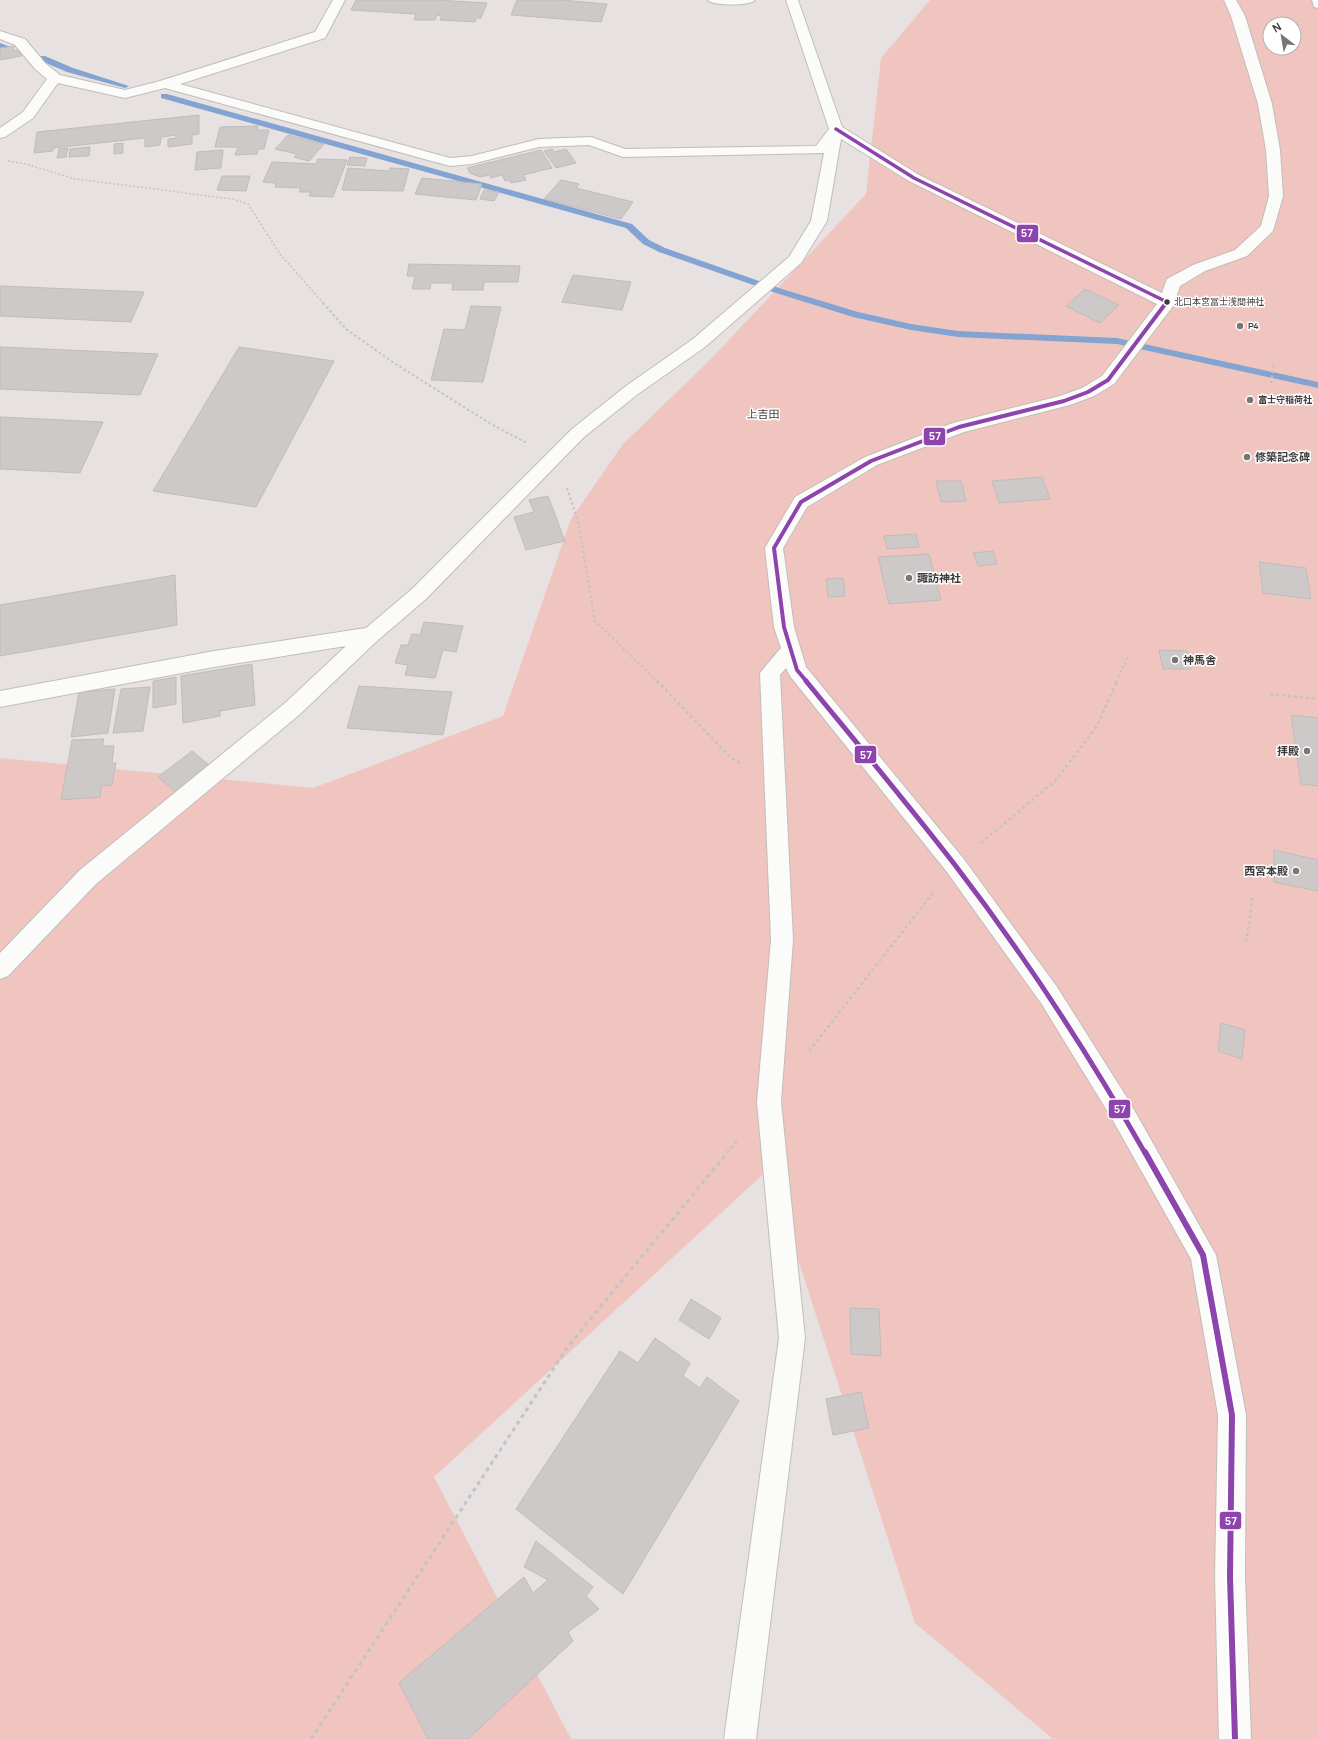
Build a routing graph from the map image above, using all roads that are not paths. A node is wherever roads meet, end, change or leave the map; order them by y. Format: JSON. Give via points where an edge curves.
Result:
{"nodes":[{"id":1,"x":339,"y":0,"type":"edge"},
{"id":2,"x":714,"y":0,"type":"edge"},
{"id":3,"x":748,"y":0,"type":"edge"},
{"id":4,"x":792,"y":0,"type":"edge"},
{"id":5,"x":1230,"y":0,"type":"edge"},
{"id":6,"x":1318,"y":0,"type":"edge"},
{"id":7,"x":1318,"y":4,"type":"edge"},
{"id":8,"x":0,"y":35,"type":"edge"},
{"id":9,"x":55,"y":78,"type":"junction"},
{"id":10,"x":165,"y":84,"type":"junction"},
{"id":11,"x":836,"y":129,"type":"junction"},
{"id":12,"x":0,"y":134,"type":"edge"},
{"id":13,"x":1166,"y":302,"type":"junction"},
{"id":14,"x":371,"y":635,"type":"junction"},
{"id":15,"x":790,"y":651,"type":"junction"},
{"id":16,"x":0,"y":698,"type":"edge"},
{"id":17,"x":0,"y":969,"type":"edge"},
{"id":18,"x":740,"y":1739,"type":"edge"},
{"id":19,"x":1235,"y":1739,"type":"edge"}],
"edges":[{"from":1,"to":10,"type":"street","via":[[320,35]]},
{"from":2,"to":3,"type":"street"},
{"from":4,"to":11,"type":"street"},
{"from":5,"to":13,"type":"street","via":[[1238,16],[1265,104],[1273,150],[1276,196],[1268,228],[1241,253],[1199,268],[1173,283]]},
{"from":6,"to":7,"type":"lane"},
{"from":8,"to":9,"type":"street","via":[[20,42],[40,66]]},
{"from":9,"to":10,"type":"street","via":[[125,94]]},
{"from":9,"to":12,"type":"street","via":[[28,115]]},
{"from":10,"to":11,"type":"street","via":[[450,162],[472,160],[539,142],[591,141],[623,153],[820,150]]},
{"from":11,"to":13,"type":"street","via":[[914,178]]},
{"from":11,"to":14,"type":"street","via":[[818,221],[795,260],[699,344],[632,390],[578,433],[419,594]]},
{"from":13,"to":15,"type":"street","via":[[1108,380],[1088,392],[1064,401],[959,427],[871,462],[801,502],[774,548],[784,627]]},
{"from":14,"to":16,"type":"street","via":[[214,659]]},
{"from":14,"to":17,"type":"street","via":[[292,709],[88,877]]},
{"from":15,"to":18,"type":"street","via":[[770,673],[782,940],[769,1102],[792,1338]]},
{"from":15,"to":19,"type":"street","via":[[797,670],[955,865],[1049,995],[1120,1109],[1203,1255],[1232,1415],[1230,1577]]}]}
